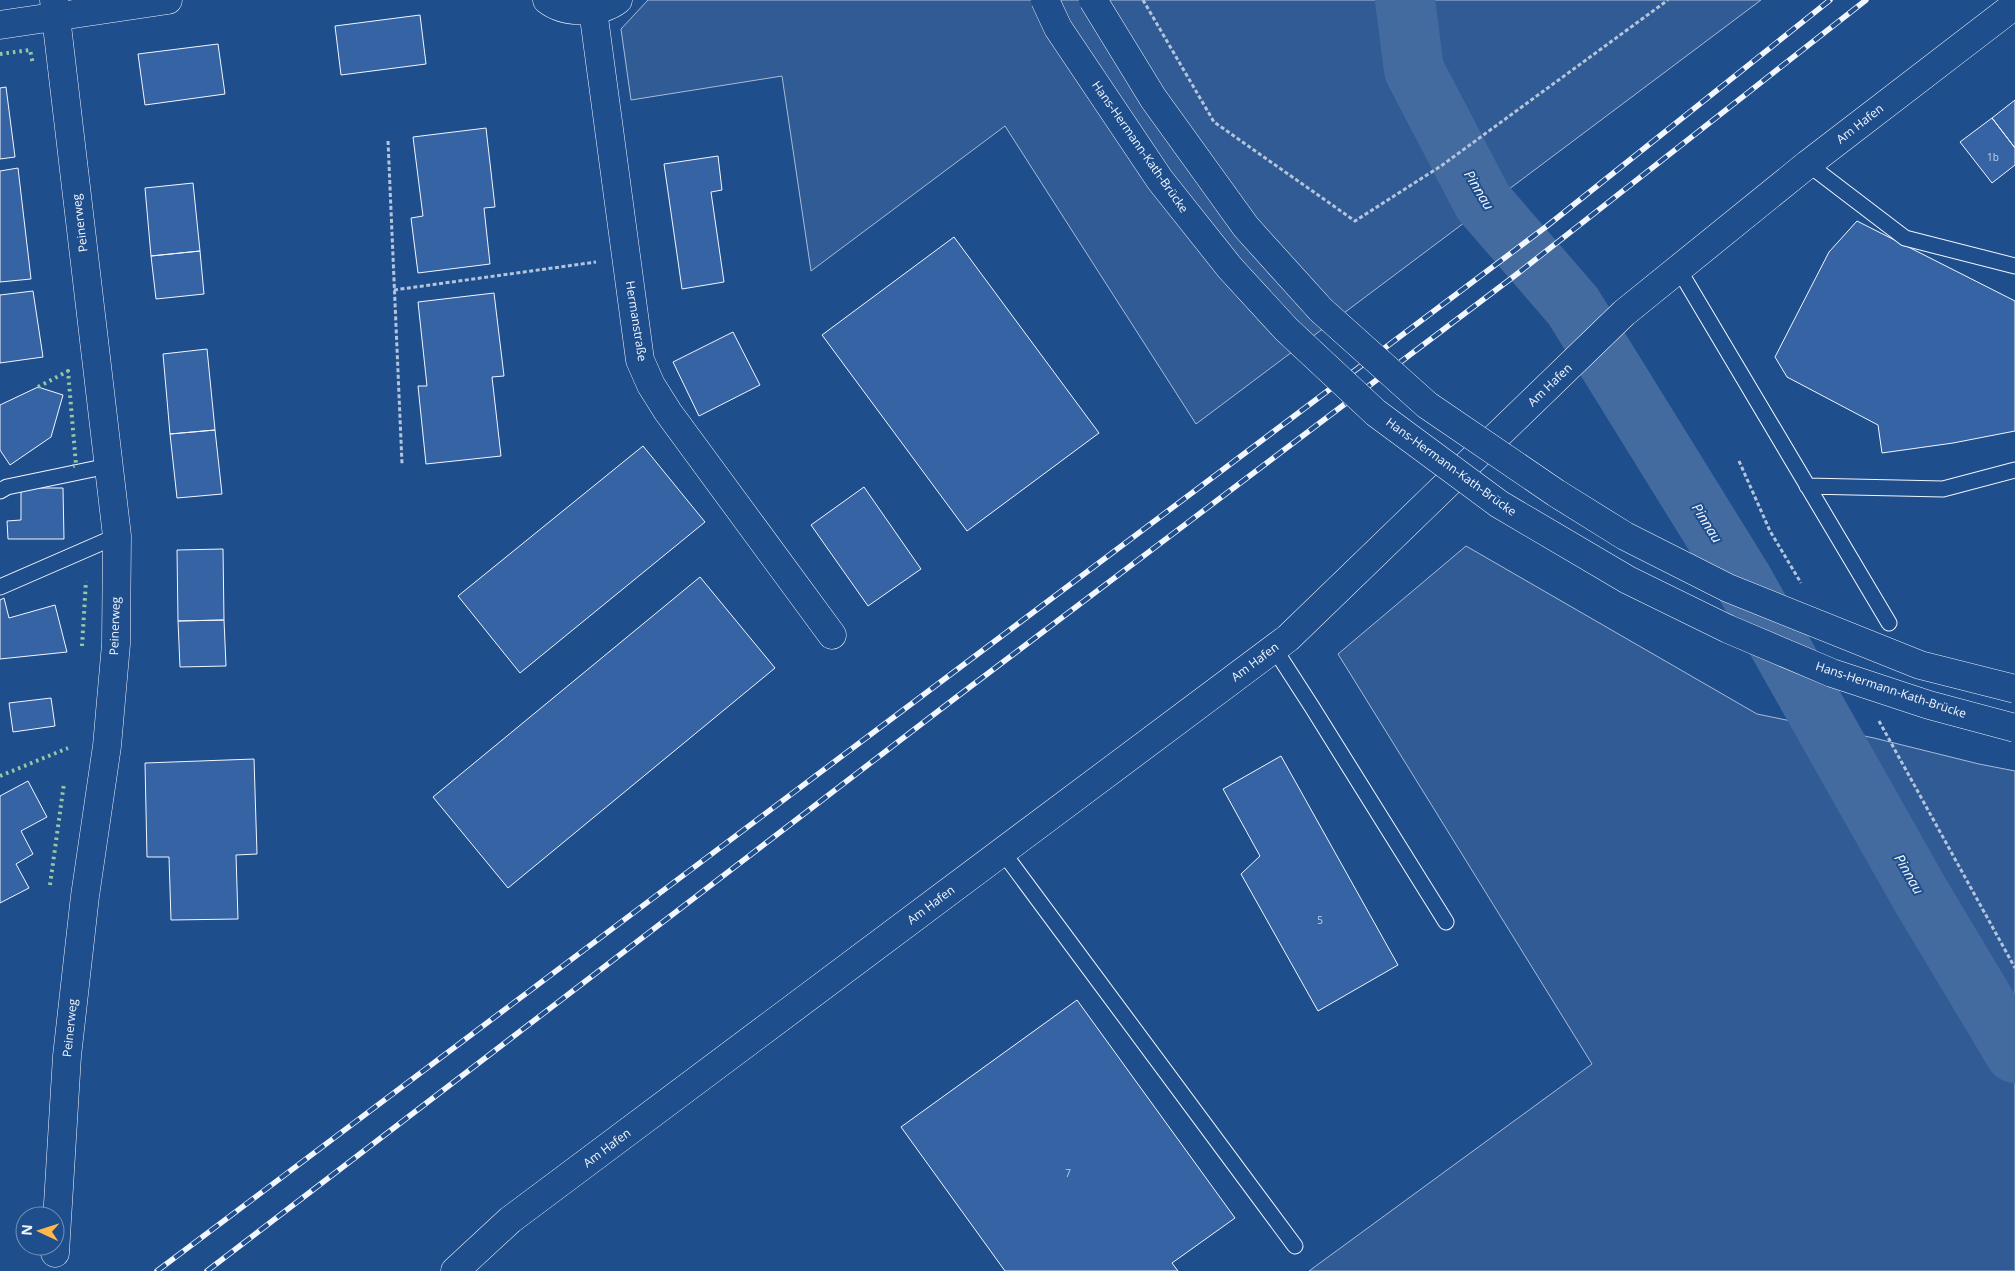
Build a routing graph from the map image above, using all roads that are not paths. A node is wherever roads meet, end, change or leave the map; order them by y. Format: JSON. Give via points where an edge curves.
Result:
{"nodes":[{"id":1,"x":168,"y":0,"type":"edge"},
{"id":2,"x":547,"y":0,"type":"edge"},
{"id":3,"x":1045,"y":0,"type":"edge"},
{"id":4,"x":1093,"y":0,"type":"edge"},
{"id":5,"x":2015,"y":4,"type":"edge"},
{"id":6,"x":606,"y":5,"type":"edge"},
{"id":7,"x":55,"y":8,"type":"edge"},
{"id":8,"x":0,"y":25,"type":"edge"},
{"id":9,"x":1808,"y":164,"type":"junction"},
{"id":10,"x":2015,"y":266,"type":"edge"},
{"id":11,"x":1678,"y":268,"type":"junction"},
{"id":12,"x":108,"y":466,"type":"junction"},
{"id":13,"x":2015,"y":470,"type":"edge"},
{"id":14,"x":1807,"y":486,"type":"junction"},
{"id":15,"x":0,"y":491,"type":"edge"},
{"id":16,"x":117,"y":536,"type":"junction"},
{"id":17,"x":0,"y":587,"type":"edge"},
{"id":18,"x":1889,"y":623,"type":"dead end"},
{"id":19,"x":832,"y":635,"type":"dead end"},
{"id":20,"x":1274,"y":648,"type":"junction"},
{"id":21,"x":2015,"y":689,"type":"edge"},
{"id":22,"x":2015,"y":728,"type":"edge"},
{"id":23,"x":1002,"y":852,"type":"junction"},
{"id":24,"x":1446,"y":922,"type":"dead end"},
{"id":25,"x":58,"y":1206,"type":"edge"},
{"id":26,"x":1295,"y":1246,"type":"dead end"},
{"id":27,"x":455,"y":1271,"type":"edge"}],
"edges":[{"from":1,"to":7,"type":"street"},
{"from":2,"to":6,"type":"street","name":"Hermanstraße","via":[[572,10]]},
{"from":3,"to":22,"type":"street","name":"Hans-Hermann-Kath-Brücke","bridge":true,"via":[[1058,28],[1160,180],[1230,268],[1286,329],[1384,419],[1498,504],[1628,580],[1832,673],[1929,705]]},
{"from":4,"to":21,"type":"street","bridge":true,"via":[[1152,98],[1246,227],[1321,310],[1427,406],[1625,536],[1728,588],[1920,665]]},
{"from":5,"to":9,"type":"street","name":"Am Hafen"},
{"from":6,"to":19,"type":"street","name":"Hermanstraße","via":[[626,258],[640,360],[668,412]]},
{"from":7,"to":8,"type":"street"},
{"from":7,"to":12,"type":"street","name":"Peinerweg"},
{"from":9,"to":10,"type":"lane","via":[[1905,238]]},
{"from":9,"to":11,"type":"street","name":"Am Hafen"},
{"from":11,"to":14,"type":"lane"},
{"from":11,"to":20,"type":"street","name":"Am Hafen","via":[[1624,313]]},
{"from":12,"to":15,"type":"lane","via":[[7,486]]},
{"from":12,"to":16,"type":"street","name":"Peinerweg"},
{"from":13,"to":14,"type":"lane","via":[[1943,488]]},
{"from":14,"to":18,"type":"lane"},
{"from":16,"to":17,"type":"lane"},
{"from":16,"to":25,"type":"street","name":"Peinerweg","via":[[116,644],[108,737],[84,896],[67,1056]]},
{"from":20,"to":23,"type":"street","name":"Am Hafen"},
{"from":20,"to":24,"type":"lane"},
{"from":23,"to":26,"type":"lane"},
{"from":23,"to":27,"type":"street","name":"Am Hafen","via":[[510,1220]]}]}
